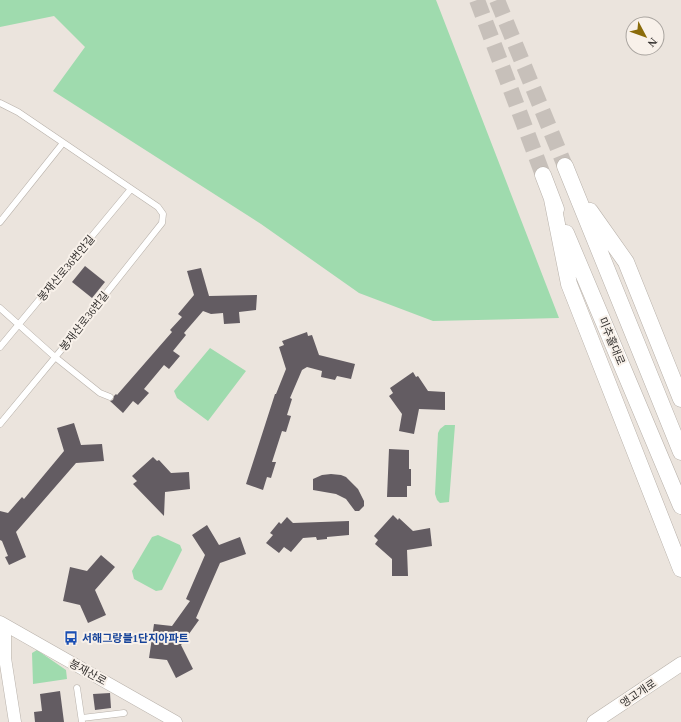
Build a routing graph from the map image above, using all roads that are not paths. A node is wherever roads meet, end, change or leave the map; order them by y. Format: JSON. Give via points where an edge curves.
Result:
{"nodes":[{"id":1,"x":0,"y":103,"type":"edge"},
{"id":2,"x":63,"y":142,"type":"junction"},
{"id":3,"x":565,"y":166,"type":"tunnel mouth"},
{"id":4,"x":543,"y":175,"type":"tunnel mouth"},
{"id":5,"x":131,"y":188,"type":"junction"},
{"id":6,"x":574,"y":188,"type":"junction"},
{"id":7,"x":552,"y":200,"type":"junction"},
{"id":8,"x":0,"y":222,"type":"edge"},
{"id":9,"x":0,"y":308,"type":"edge"},
{"id":10,"x":18,"y":325,"type":"junction"},
{"id":11,"x":0,"y":347,"type":"edge"},
{"id":12,"x":55,"y":357,"type":"junction"},
{"id":13,"x":110,"y":397,"type":"dead end"},
{"id":14,"x":681,"y":399,"type":"edge"},
{"id":15,"x":0,"y":424,"type":"edge"},
{"id":16,"x":681,"y":452,"type":"edge"},
{"id":17,"x":681,"y":506,"type":"edge"},
{"id":18,"x":681,"y":569,"type":"edge"},
{"id":19,"x":2,"y":624,"type":"edge"},
{"id":20,"x":681,"y":664,"type":"edge"},
{"id":21,"x":77,"y":688,"type":"dead end"},
{"id":22,"x":124,"y":713,"type":"dead end"},
{"id":23,"x":82,"y":720,"type":"edge"},
{"id":24,"x":15,"y":722,"type":"edge"},
{"id":25,"x":176,"y":722,"type":"edge"},
{"id":26,"x":594,"y":722,"type":"edge"}],
"edges":[{"from":1,"to":2,"type":"lane"},
{"from":2,"to":5,"type":"lane"},
{"from":2,"to":8,"type":"lane"},
{"from":3,"to":6,"type":"main road","name":"미추홀대로"},
{"from":4,"to":7,"type":"main road","name":"미추홀대로"},
{"from":5,"to":10,"type":"lane","name":"봉재산로36번안길"},
{"from":5,"to":12,"type":"lane","name":"봉재산로36번길","via":[[158,207],[163,214],[162,223]]},
{"from":6,"to":14,"type":"main road","via":[[626,262]]},
{"from":6,"to":16,"type":"main road","name":"미추홀대로"},
{"from":7,"to":17,"type":"main road","name":"미추홀대로"},
{"from":7,"to":18,"type":"main road","via":[[569,284]]},
{"from":9,"to":10,"type":"lane"},
{"from":10,"to":11,"type":"lane","name":"봉재산로36번안길"},
{"from":10,"to":12,"type":"lane"},
{"from":12,"to":13,"type":"lane","via":[[100,393]]},
{"from":12,"to":15,"type":"lane","name":"봉재산로36번길"},
{"from":19,"to":24,"type":"street"},
{"from":19,"to":25,"type":"street","name":"봉재산로"},
{"from":20,"to":26,"type":"street","name":"앵고개로"},
{"from":21,"to":23,"type":"lane"},
{"from":22,"to":23,"type":"lane"}]}
